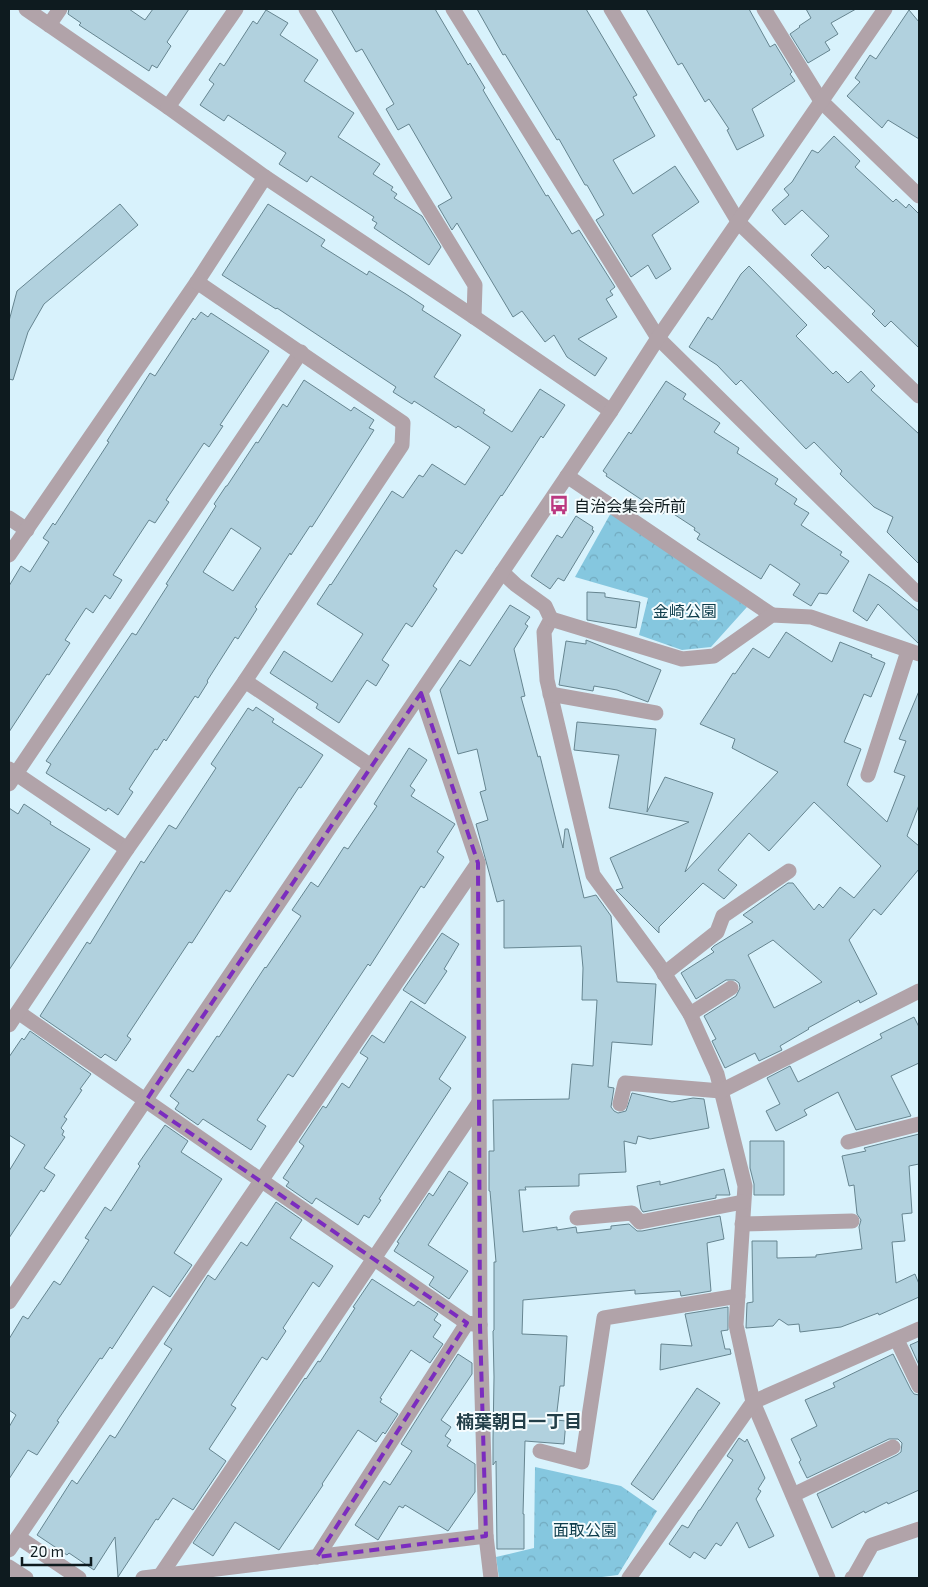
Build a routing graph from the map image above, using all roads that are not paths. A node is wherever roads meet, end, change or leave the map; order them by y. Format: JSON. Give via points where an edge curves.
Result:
{"nodes":[{"id":1,"x":26,"y":9,"type":"edge"},
{"id":2,"x":60,"y":9,"type":"edge"},
{"id":3,"x":236,"y":9,"type":"edge"},
{"id":4,"x":306,"y":9,"type":"edge"},
{"id":5,"x":453,"y":9,"type":"edge"},
{"id":6,"x":611,"y":9,"type":"edge"},
{"id":7,"x":764,"y":9,"type":"edge"},
{"id":8,"x":886,"y":9,"type":"edge"},
{"id":9,"x":49,"y":25,"type":"junction"},
{"id":10,"x":821,"y":101,"type":"junction"},
{"id":11,"x":168,"y":107,"type":"junction"},
{"id":12,"x":264,"y":177,"type":"junction"},
{"id":13,"x":919,"y":196,"type":"edge"},
{"id":14,"x":738,"y":223,"type":"junction"},
{"id":15,"x":197,"y":282,"type":"junction"},
{"id":16,"x":474,"y":317,"type":"junction"},
{"id":17,"x":658,"y":338,"type":"junction"},
{"id":18,"x":301,"y":352,"type":"junction"},
{"id":19,"x":919,"y":396,"type":"edge"},
{"id":20,"x":611,"y":412,"type":"junction"},
{"id":21,"x":567,"y":476,"type":"junction"},
{"id":22,"x":9,"y":518,"type":"edge"},
{"id":23,"x":26,"y":530,"type":"junction"},
{"id":24,"x":9,"y":555,"type":"edge"},
{"id":25,"x":502,"y":572,"type":"junction"},
{"id":26,"x":919,"y":595,"type":"edge"},
{"id":27,"x":772,"y":615,"type":"junction"},
{"id":28,"x":551,"y":619,"type":"junction"},
{"id":29,"x":914,"y":652,"type":"edge"},
{"id":30,"x":245,"y":681,"type":"junction"},
{"id":31,"x":420,"y":693,"type":"junction"},
{"id":32,"x":550,"y":694,"type":"junction"},
{"id":33,"x":656,"y":713,"type":"dead end"},
{"id":34,"x":371,"y":766,"type":"junction"},
{"id":35,"x":868,"y":775,"type":"dead end"},
{"id":36,"x":11,"y":776,"type":"edge"},
{"id":37,"x":127,"y":848,"type":"junction"},
{"id":38,"x":478,"y":863,"type":"junction"},
{"id":39,"x":789,"y":871,"type":"dead end"},
{"id":40,"x":664,"y":974,"type":"junction"},
{"id":41,"x":731,"y":988,"type":"dead end"},
{"id":42,"x":919,"y":991,"type":"edge"},
{"id":43,"x":18,"y":1012,"type":"junction"},
{"id":44,"x":690,"y":1014,"type":"junction"},
{"id":45,"x":9,"y":1026,"type":"edge"},
{"id":46,"x":722,"y":1091,"type":"junction"},
{"id":47,"x":145,"y":1102,"type":"junction"},
{"id":48,"x":478,"y":1104,"type":"junction"},
{"id":49,"x":620,"y":1104,"type":"dead end"},
{"id":50,"x":919,"y":1124,"type":"edge"},
{"id":51,"x":848,"y":1142,"type":"dead end"},
{"id":52,"x":261,"y":1182,"type":"junction"},
{"id":53,"x":743,"y":1202,"type":"junction"},
{"id":54,"x":577,"y":1218,"type":"dead end"},
{"id":55,"x":852,"y":1221,"type":"dead end"},
{"id":56,"x":742,"y":1224,"type":"junction"},
{"id":57,"x":373,"y":1259,"type":"junction"},
{"id":58,"x":738,"y":1296,"type":"junction"},
{"id":59,"x":9,"y":1302,"type":"edge"},
{"id":60,"x":474,"y":1324,"type":"junction"},
{"id":61,"x":919,"y":1329,"type":"edge"},
{"id":62,"x":897,"y":1340,"type":"junction"},
{"id":63,"x":919,"y":1386,"type":"edge"},
{"id":64,"x":753,"y":1402,"type":"junction"},
{"id":65,"x":893,"y":1447,"type":"dead end"},
{"id":66,"x":540,"y":1451,"type":"dead end"},
{"id":67,"x":792,"y":1495,"type":"junction"},
{"id":68,"x":919,"y":1529,"type":"edge"},
{"id":69,"x":486,"y":1536,"type":"junction"},
{"id":70,"x":18,"y":1537,"type":"junction"},
{"id":71,"x":9,"y":1550,"type":"edge"},
{"id":72,"x":317,"y":1557,"type":"junction"},
{"id":73,"x":9,"y":1567,"type":"edge"},
{"id":74,"x":160,"y":1576,"type":"junction"},
{"id":75,"x":26,"y":1578,"type":"edge"},
{"id":76,"x":79,"y":1578,"type":"edge"},
{"id":77,"x":143,"y":1578,"type":"edge"},
{"id":78,"x":491,"y":1578,"type":"edge"},
{"id":79,"x":629,"y":1578,"type":"edge"},
{"id":80,"x":828,"y":1578,"type":"edge"},
{"id":81,"x":852,"y":1578,"type":"edge"}],
"edges":[{"from":1,"to":9,"type":"street"},
{"from":2,"to":9,"type":"street"},
{"from":3,"to":11,"type":"street"},
{"from":4,"to":16,"type":"street","via":[[475,285]]},
{"from":5,"to":17,"type":"street"},
{"from":6,"to":14,"type":"street"},
{"from":7,"to":10,"type":"street"},
{"from":8,"to":10,"type":"street"},
{"from":9,"to":11,"type":"street"},
{"from":10,"to":13,"type":"street"},
{"from":10,"to":14,"type":"street"},
{"from":11,"to":12,"type":"street"},
{"from":12,"to":15,"type":"street"},
{"from":12,"to":16,"type":"street"},
{"from":14,"to":17,"type":"street"},
{"from":14,"to":19,"type":"street"},
{"from":15,"to":18,"type":"street"},
{"from":15,"to":23,"type":"street"},
{"from":16,"to":20,"type":"street"},
{"from":17,"to":20,"type":"street"},
{"from":17,"to":26,"type":"street"},
{"from":18,"to":30,"type":"street","via":[[403,423],[402,445]]},
{"from":18,"to":36,"type":"street"},
{"from":20,"to":21,"type":"street"},
{"from":21,"to":25,"type":"street"},
{"from":21,"to":27,"type":"street"},
{"from":22,"to":23,"type":"street"},
{"from":23,"to":24,"type":"street"},
{"from":25,"to":28,"type":"street","via":[[545,606]]},
{"from":25,"to":31,"type":"street"},
{"from":27,"to":28,"type":"street","via":[[714,656],[682,659]]},
{"from":27,"to":29,"type":"street","via":[[811,617]]},
{"from":28,"to":32,"type":"street","via":[[544,632]]},
{"from":29,"to":35,"type":"street"},
{"from":30,"to":34,"type":"street"},
{"from":30,"to":37,"type":"street"},
{"from":31,"to":34,"type":"street"},
{"from":31,"to":38,"type":"street"},
{"from":32,"to":33,"type":"street"},
{"from":32,"to":40,"type":"street","via":[[593,875]]},
{"from":34,"to":47,"type":"street"},
{"from":36,"to":37,"type":"street"},
{"from":37,"to":43,"type":"street"},
{"from":38,"to":48,"type":"street"},
{"from":38,"to":52,"type":"street"},
{"from":39,"to":40,"type":"street","via":[[723,916],[717,932]]},
{"from":40,"to":44,"type":"street"},
{"from":41,"to":44,"type":"street"},
{"from":42,"to":46,"type":"street"},
{"from":43,"to":45,"type":"street"},
{"from":43,"to":47,"type":"street"},
{"from":44,"to":46,"type":"street"},
{"from":46,"to":49,"type":"street","via":[[624,1084]]},
{"from":46,"to":53,"type":"street","via":[[744,1186]]},
{"from":47,"to":52,"type":"street"},
{"from":47,"to":59,"type":"street"},
{"from":48,"to":57,"type":"street"},
{"from":48,"to":60,"type":"street"},
{"from":50,"to":51,"type":"street"},
{"from":52,"to":57,"type":"street"},
{"from":52,"to":70,"type":"street"},
{"from":53,"to":54,"type":"street","via":[[640,1222],[632,1213]]},
{"from":53,"to":56,"type":"street"},
{"from":55,"to":56,"type":"street"},
{"from":56,"to":58,"type":"street"},
{"from":57,"to":60,"type":"street"},
{"from":57,"to":74,"type":"street"},
{"from":58,"to":64,"type":"street","via":[[736,1325]]},
{"from":58,"to":66,"type":"street","via":[[604,1318],[582,1462]]},
{"from":60,"to":69,"type":"street"},
{"from":60,"to":72,"type":"street"},
{"from":61,"to":62,"type":"street"},
{"from":62,"to":63,"type":"street"},
{"from":62,"to":64,"type":"street"},
{"from":64,"to":67,"type":"street"},
{"from":64,"to":79,"type":"street"},
{"from":65,"to":67,"type":"street"},
{"from":67,"to":80,"type":"street"},
{"from":68,"to":81,"type":"street","via":[[872,1545]]},
{"from":69,"to":72,"type":"street"},
{"from":69,"to":78,"type":"street"},
{"from":70,"to":71,"type":"street"},
{"from":70,"to":76,"type":"street"},
{"from":72,"to":74,"type":"street"},
{"from":73,"to":75,"type":"street"},
{"from":74,"to":77,"type":"street"}]}
